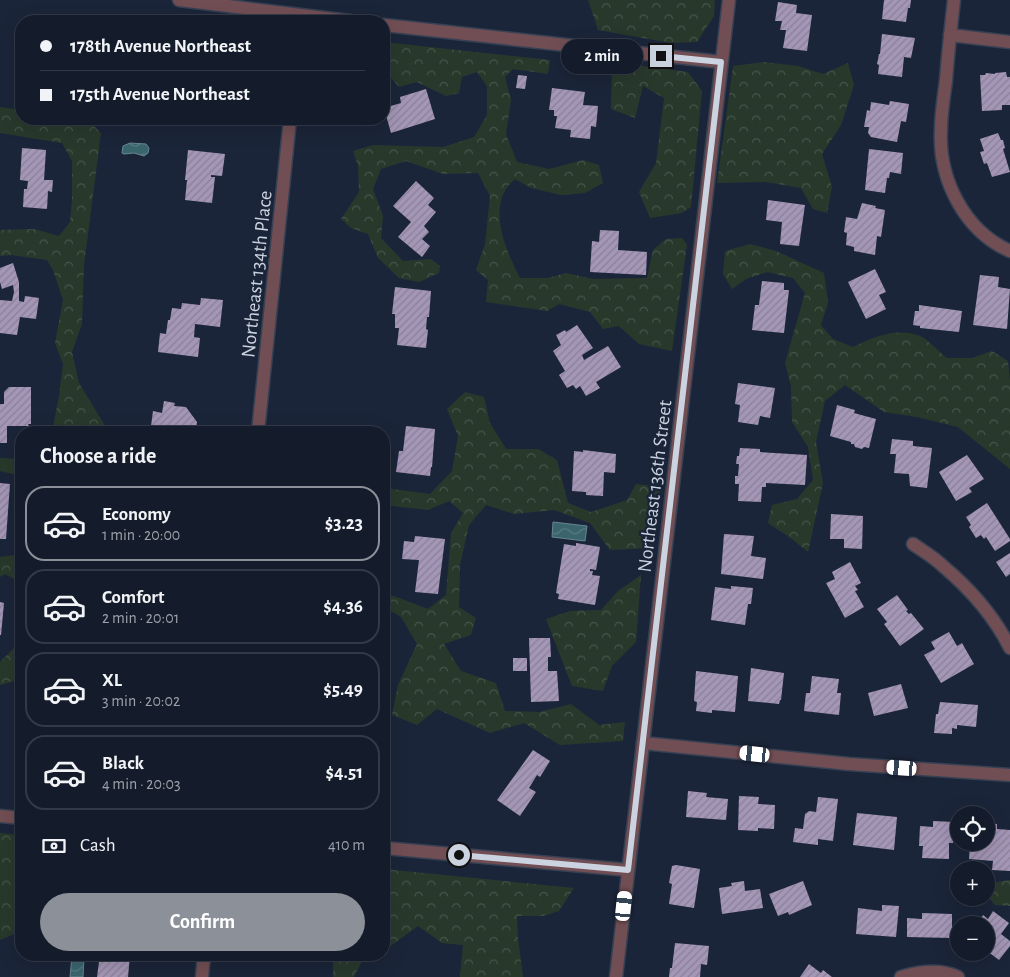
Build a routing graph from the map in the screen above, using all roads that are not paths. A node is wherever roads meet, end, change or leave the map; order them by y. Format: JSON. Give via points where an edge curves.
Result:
{"nodes":[{"id":1,"x":179,"y":0,"type":"edge"},
{"id":2,"x":729,"y":0,"type":"edge"},
{"id":3,"x":954,"y":0,"type":"edge"},
{"id":4,"x":275,"y":15,"type":"edge"},
{"id":5,"x":390,"y":26,"type":"edge"},
{"id":6,"x":950,"y":34,"type":"junction"},
{"id":7,"x":1010,"y":42,"type":"edge"},
{"id":8,"x":721,"y":62,"type":"junction"},
{"id":9,"x":289,"y":125,"type":"edge"},
{"id":10,"x":1010,"y":250,"type":"edge"},
{"id":11,"x":259,"y":426,"type":"edge"},
{"id":12,"x":912,"y":544,"type":"dead end"},
{"id":13,"x":1010,"y":648,"type":"edge"},
{"id":14,"x":643,"y":743,"type":"junction"},
{"id":15,"x":1010,"y":775,"type":"edge"},
{"id":16,"x":0,"y":816,"type":"edge"},
{"id":17,"x":15,"y":817,"type":"edge"},
{"id":18,"x":390,"y":849,"type":"edge"},
{"id":19,"x":628,"y":870,"type":"junction"},
{"id":20,"x":203,"y":961,"type":"edge"},
{"id":21,"x":202,"y":977,"type":"edge"},
{"id":22,"x":616,"y":977,"type":"edge"},
{"id":23,"x":901,"y":977,"type":"edge"},
{"id":24,"x":958,"y":977,"type":"edge"}],
"edges":[{"from":1,"to":4,"type":"street"},
{"from":2,"to":8,"type":"street","name":"Northeast 136th Street"},
{"from":3,"to":6,"type":"street"},
{"from":5,"to":8,"type":"street"},
{"from":6,"to":7,"type":"street"},
{"from":6,"to":10,"type":"street","via":[[941,130],[943,161],[950,188],[971,223],[998,245]]},
{"from":8,"to":14,"type":"street","name":"Northeast 136th Street"},
{"from":9,"to":11,"type":"street","name":"Northeast 134th Place"},
{"from":12,"to":13,"type":"street","via":[[943,566],[968,591]]},
{"from":14,"to":15,"type":"street","via":[[849,764]]},
{"from":14,"to":19,"type":"street","name":"Northeast 136th Street"},
{"from":16,"to":17,"type":"street"},
{"from":18,"to":19,"type":"street"},
{"from":19,"to":22,"type":"street","name":"Northeast 136th Street"},
{"from":20,"to":21,"type":"street"},
{"from":23,"to":24,"type":"street","via":[[925,972]]}]}
